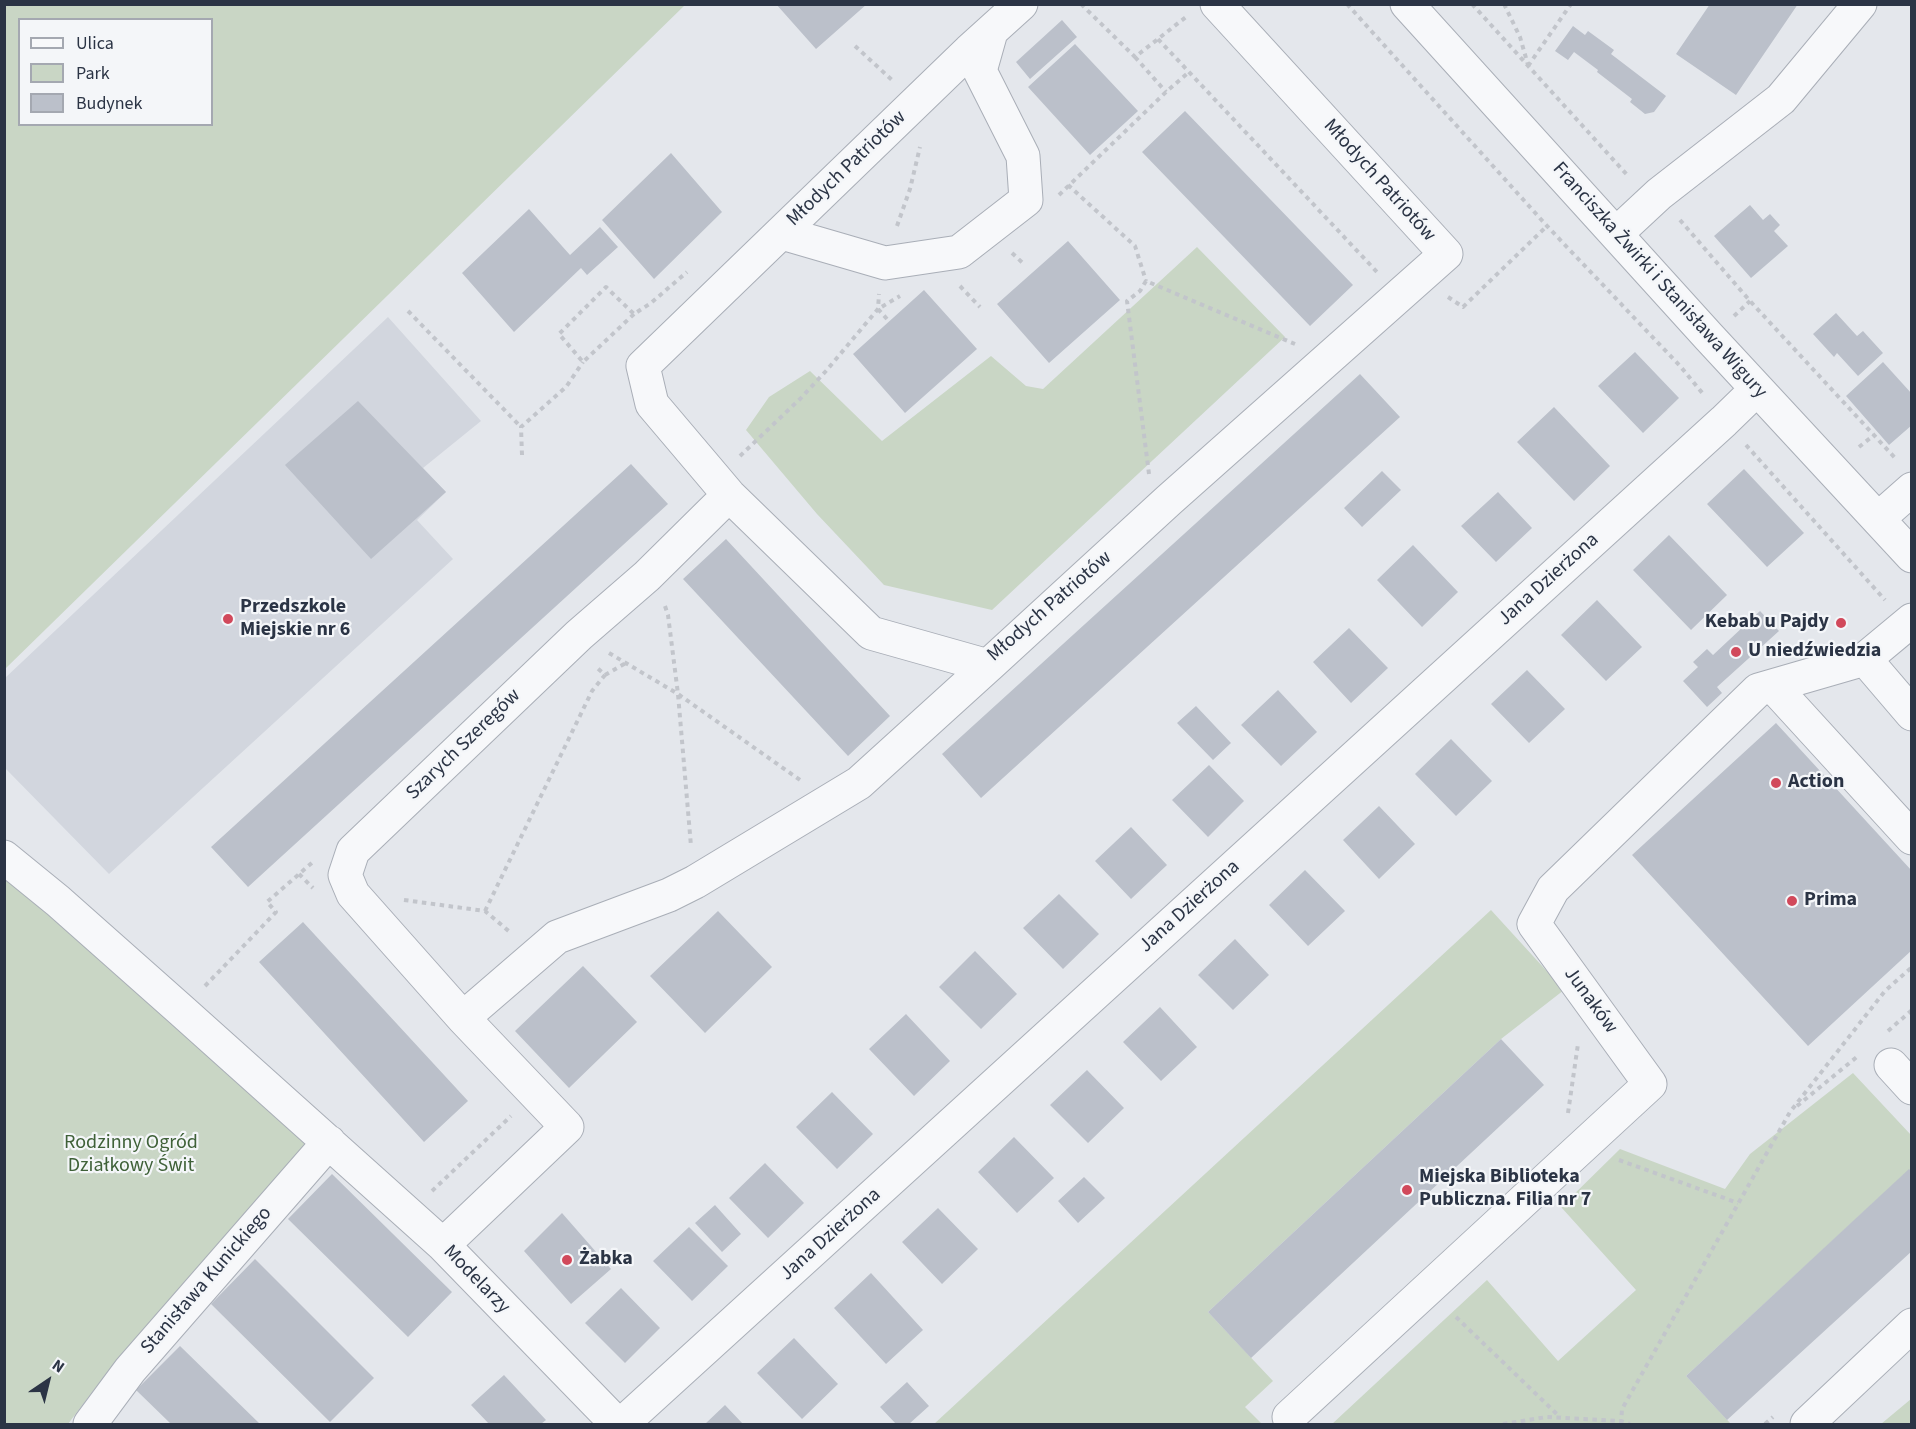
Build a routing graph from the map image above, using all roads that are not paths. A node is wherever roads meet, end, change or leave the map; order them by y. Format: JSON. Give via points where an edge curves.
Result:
{"nodes":[{"id":1,"x":1021,"y":4,"type":"edge"},
{"id":2,"x":1407,"y":4,"type":"edge"},
{"id":3,"x":1860,"y":4,"type":"edge"},
{"id":4,"x":1203,"y":9,"type":"edge"},
{"id":5,"x":980,"y":42,"type":"junction"},
{"id":6,"x":782,"y":233,"type":"junction"},
{"id":7,"x":1616,"y":234,"type":"junction"},
{"id":8,"x":1756,"y":389,"type":"junction"},
{"id":9,"x":1905,"y":476,"type":"edge"},
{"id":10,"x":729,"y":495,"type":"junction"},
{"id":11,"x":1878,"y":519,"type":"junction"},
{"id":12,"x":1911,"y":556,"type":"edge"},
{"id":13,"x":1909,"y":622,"type":"edge"},
{"id":14,"x":1864,"y":659,"type":"junction"},
{"id":15,"x":988,"y":666,"type":"junction"},
{"id":16,"x":1773,"y":686,"type":"junction"},
{"id":17,"x":1911,"y":714,"type":"edge"},
{"id":18,"x":1911,"y":838,"type":"edge"},
{"id":19,"x":4,"y":857,"type":"edge"},
{"id":20,"x":463,"y":1018,"type":"junction"},
{"id":21,"x":329,"y":1142,"type":"junction"},
{"id":22,"x":443,"y":1245,"type":"junction"},
{"id":23,"x":1911,"y":1325,"type":"edge"},
{"id":24,"x":1289,"y":1417,"type":"dead end"},
{"id":25,"x":90,"y":1425,"type":"edge"},
{"id":26,"x":617,"y":1425,"type":"edge"},
{"id":27,"x":622,"y":1425,"type":"edge"},
{"id":28,"x":1807,"y":1425,"type":"edge"}],
"edges":[{"from":1,"to":5,"type":"street","name":"Młodych Patriotów"},
{"from":2,"to":7,"type":"street","name":"Franciszka Żwirki i Stanisława Wigury"},
{"from":3,"to":7,"type":"street","via":[[1780,99],[1648,189]]},
{"from":4,"to":15,"type":"street","name":"Młodych Patriotów","via":[[1446,254],[1168,500]]},
{"from":5,"to":6,"type":"street","name":"Młodych Patriotów"},
{"from":5,"to":6,"type":"street","via":[[981,71],[1023,156],[1026,200],[959,252],[885,263]]},
{"from":6,"to":10,"type":"street","name":"Młodych Patriotów","via":[[643,366],[652,404]]},
{"from":7,"to":8,"type":"street","name":"Franciszka Żwirki i Stanisława Wigury"},
{"from":8,"to":11,"type":"street","name":"Franciszka Żwirki i Stanisława Wigury"},
{"from":8,"to":27,"type":"street","name":"Jana Dzierżona"},
{"from":9,"to":11,"type":"street"},
{"from":10,"to":15,"type":"street","name":"Młodych Patriotów","via":[[871,633]]},
{"from":10,"to":20,"type":"street","name":"Szarych Szeregów","via":[[651,572],[584,647],[353,851],[345,875],[353,894]]},
{"from":11,"to":12,"type":"street","name":"Franciszka Żwirki i Stanisława Wigury"},
{"from":13,"to":14,"type":"street","name":"Junaków"},
{"from":14,"to":16,"type":"street","name":"Junaków"},
{"from":14,"to":17,"type":"street"},
{"from":15,"to":20,"type":"street","via":[[859,783],[669,896],[556,937]]},
{"from":16,"to":18,"type":"street"},
{"from":16,"to":24,"type":"street","name":"Junaków","via":[[1758,690],[1553,889],[1534,924],[1650,1084]]},
{"from":19,"to":21,"type":"street","name":"Modelarzy"},
{"from":20,"to":22,"type":"street","name":"Szarych Szeregów","via":[[567,1127]]},
{"from":21,"to":22,"type":"street","name":"Modelarzy"},
{"from":21,"to":25,"type":"street","name":"Stanisława Kunickiego","via":[[130,1370]]},
{"from":22,"to":26,"type":"street","name":"Modelarzy"},
{"from":23,"to":28,"type":"street"}]}
